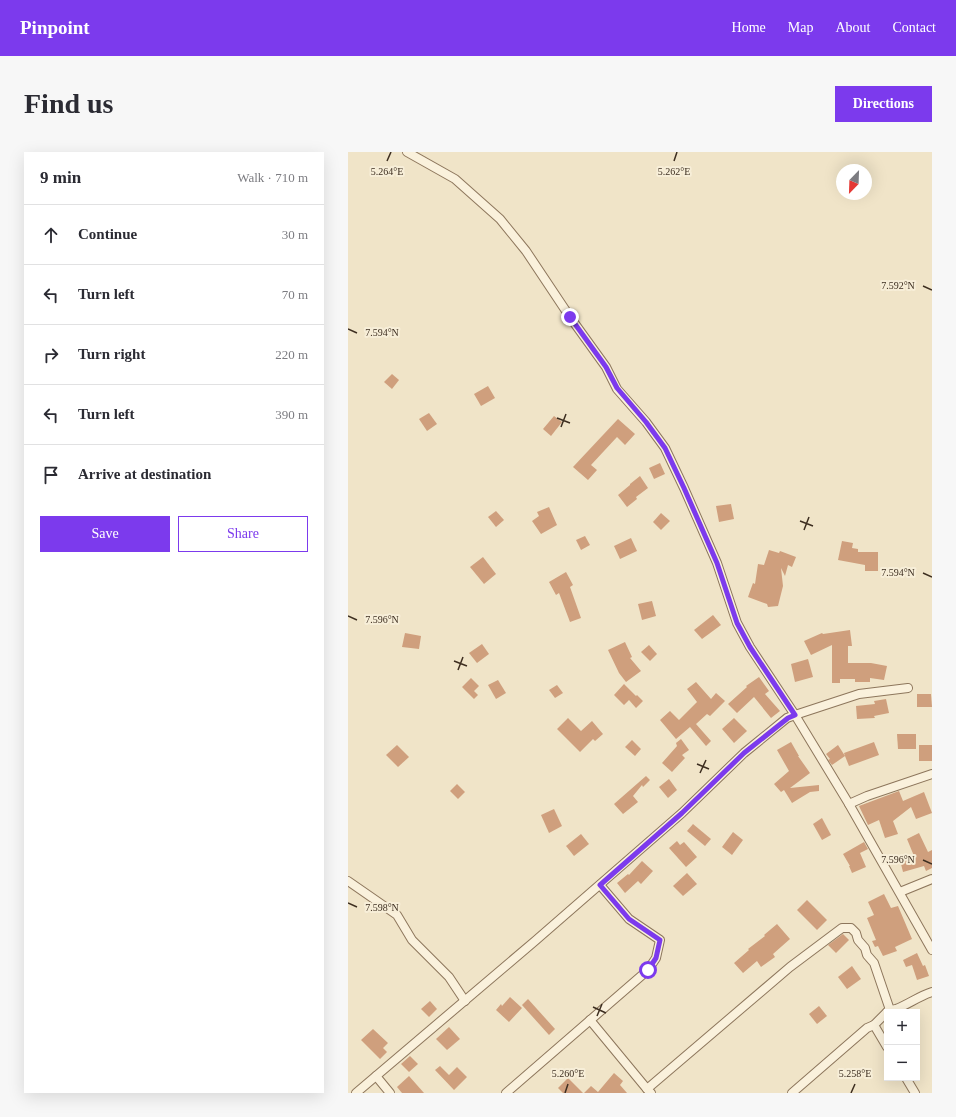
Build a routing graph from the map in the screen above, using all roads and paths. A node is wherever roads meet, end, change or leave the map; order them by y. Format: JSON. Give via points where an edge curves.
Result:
{"nodes":[{"id":1,"x":407,"y":152,"type":"edge"},
{"id":2,"x":908,"y":688,"type":"dead end"},
{"id":3,"x":795,"y":715,"type":"junction"},
{"id":4,"x":932,"y":774,"type":"edge"},
{"id":5,"x":849,"y":804,"type":"junction"},
{"id":6,"x":932,"y":879,"type":"edge"},
{"id":7,"x":348,"y":882,"type":"edge"},
{"id":8,"x":600,"y":885,"type":"junction"},
{"id":9,"x":900,"y":892,"type":"junction"},
{"id":10,"x":932,"y":950,"type":"edge"},
{"id":11,"x":932,"y":992,"type":"edge"},
{"id":12,"x":466,"y":1001,"type":"junction"},
{"id":13,"x":887,"y":1009,"type":"edge"},
{"id":14,"x":895,"y":1009,"type":"edge"},
{"id":15,"x":884,"y":1015,"type":"edge"},
{"id":16,"x":590,"y":1020,"type":"junction"},
{"id":17,"x":874,"y":1025,"type":"junction"},
{"id":18,"x":886,"y":1045,"type":"edge"},
{"id":19,"x":376,"y":1076,"type":"junction"},
{"id":20,"x":908,"y":1081,"type":"edge"},
{"id":21,"x":514,"y":1086,"type":"junction"},
{"id":22,"x":649,"y":1091,"type":"edge"},
{"id":23,"x":356,"y":1093,"type":"edge"},
{"id":24,"x":390,"y":1093,"type":"edge"},
{"id":25,"x":506,"y":1093,"type":"edge"},
{"id":26,"x":519,"y":1093,"type":"edge"},
{"id":27,"x":792,"y":1093,"type":"edge"},
{"id":28,"x":915,"y":1093,"type":"edge"}],
"edges":[{"from":1,"to":3,"type":"street","via":[[455,179],[500,219],[526,251],[606,367],[617,388],[665,448],[717,563],[737,623]]},
{"from":2,"to":3,"type":"street","via":[[859,694]]},
{"from":3,"to":5,"type":"street"},
{"from":3,"to":8,"type":"street","via":[[744,753],[682,813]]},
{"from":4,"to":5,"type":"street"},
{"from":5,"to":9,"type":"street"},
{"from":6,"to":9,"type":"street"},
{"from":7,"to":12,"type":"street","via":[[397,915],[412,940],[449,977]]},
{"from":8,"to":12,"type":"street"},
{"from":8,"to":16,"type":"street","via":[[629,919],[660,940],[656,958],[648,970]]},
{"from":9,"to":10,"type":"street"},
{"from":11,"to":14,"type":"street"},
{"from":12,"to":19,"type":"street"},
{"from":13,"to":22,"type":"street","via":[[874,963],[856,933],[850,928],[842,928],[790,967]]},
{"from":15,"to":17,"type":"street"},
{"from":16,"to":21,"type":"street"},
{"from":16,"to":22,"type":"street"},
{"from":17,"to":18,"type":"street"},
{"from":17,"to":27,"type":"street","via":[[867,1028]]},
{"from":19,"to":23,"type":"street"},
{"from":19,"to":24,"type":"street"},
{"from":20,"to":28,"type":"street"},
{"from":21,"to":25,"type":"street"},
{"from":21,"to":26,"type":"street"}]}
